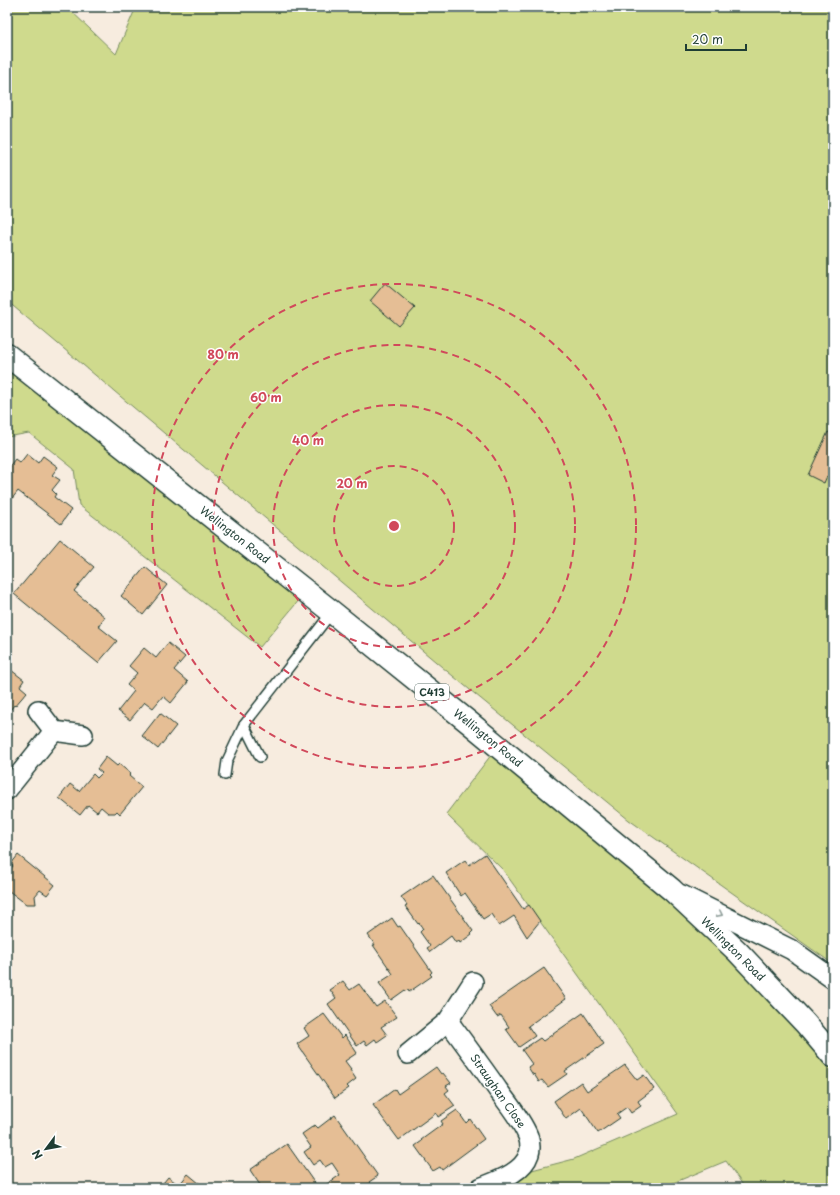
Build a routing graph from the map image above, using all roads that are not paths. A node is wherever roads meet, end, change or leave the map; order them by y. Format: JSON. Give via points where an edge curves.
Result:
{"nodes":[{"id":1,"x":7,"y":355,"type":"edge"},
{"id":2,"x":332,"y":612,"type":"junction"},
{"id":3,"x":38,"y":710,"type":"dead end"},
{"id":4,"x":244,"y":725,"type":"junction"},
{"id":5,"x":54,"y":731,"type":"junction"},
{"id":6,"x":83,"y":736,"type":"dead end"},
{"id":7,"x":260,"y":757,"type":"dead end"},
{"id":8,"x":225,"y":775,"type":"dead end"},
{"id":9,"x":7,"y":790,"type":"edge"},
{"id":10,"x":672,"y":890,"type":"junction"},
{"id":11,"x":830,"y":979,"type":"edge"},
{"id":12,"x":473,"y":982,"type":"dead end"},
{"id":13,"x":448,"y":1021,"type":"junction"},
{"id":14,"x":408,"y":1054,"type":"dead end"},
{"id":15,"x":833,"y":1056,"type":"edge"},
{"id":16,"x":480,"y":1188,"type":"edge"}],
"edges":[{"from":1,"to":2,"type":"main road","name":"Wellington Road","number":"C413"},
{"from":2,"to":4,"type":"lane"},
{"from":2,"to":10,"type":"main road","name":"Wellington Road","number":"C413"},
{"from":3,"to":5,"type":"street"},
{"from":4,"to":7,"type":"lane"},
{"from":4,"to":8,"type":"lane","via":[[227,761]]},
{"from":5,"to":6,"type":"street"},
{"from":5,"to":9,"type":"street"},
{"from":10,"to":11,"type":"street","one_way":true,"via":[[792,950]]},
{"from":10,"to":15,"type":"main road","name":"Wellington Road","number":"C413","via":[[737,951]]},
{"from":12,"to":13,"type":"street"},
{"from":13,"to":14,"type":"street"},
{"from":13,"to":16,"type":"street","name":"Straughan Close","via":[[518,1118],[530,1148],[529,1155],[519,1168]]}]}
